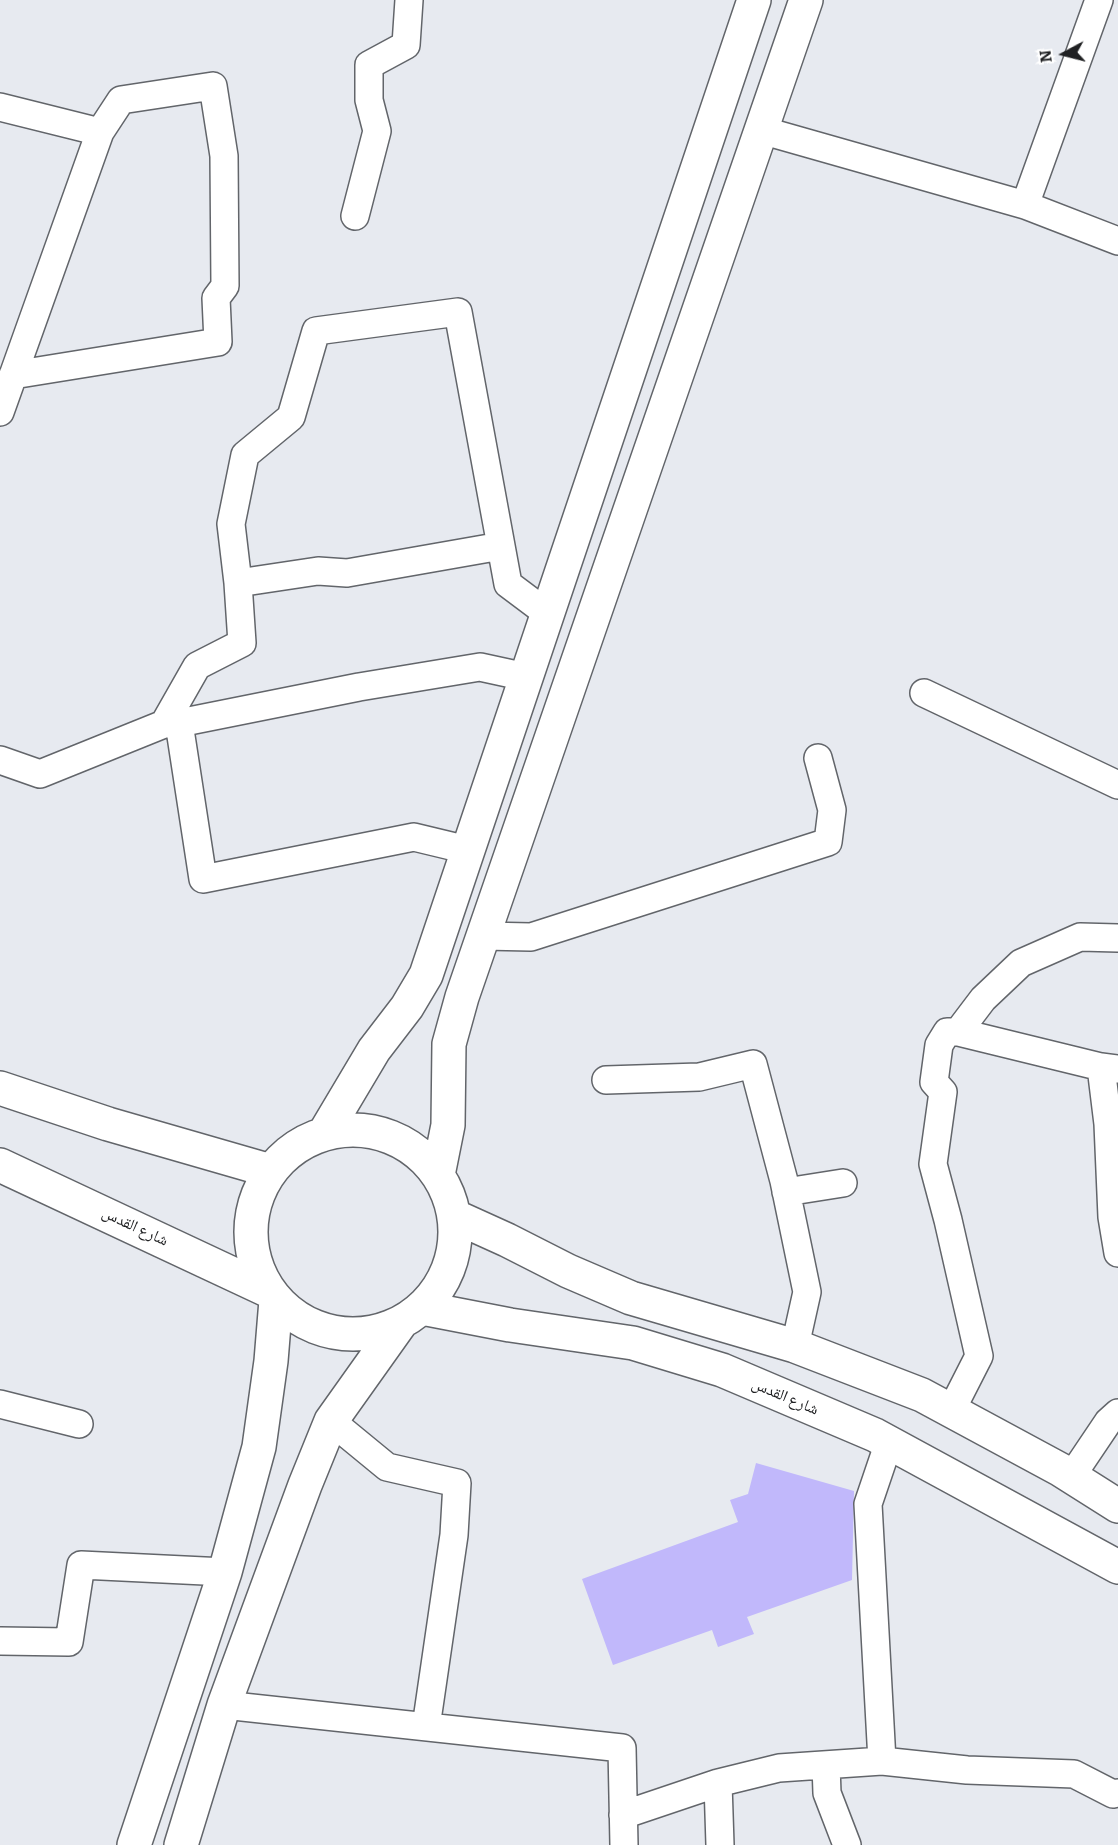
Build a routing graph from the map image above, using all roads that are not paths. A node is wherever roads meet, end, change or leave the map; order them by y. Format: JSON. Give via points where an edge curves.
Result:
{"nodes":[{"id":1,"x":409,"y":0,"type":"edge"},
{"id":2,"x":754,"y":0,"type":"edge"},
{"id":3,"x":806,"y":0,"type":"edge"},
{"id":4,"x":1100,"y":0,"type":"edge"},
{"id":5,"x":0,"y":106,"type":"edge"},
{"id":6,"x":761,"y":130,"type":"junction"},
{"id":7,"x":100,"y":132,"type":"junction"},
{"id":8,"x":1025,"y":205,"type":"junction"},
{"id":9,"x":355,"y":216,"type":"dead end"},
{"id":10,"x":1118,"y":241,"type":"edge"},
{"id":11,"x":13,"y":375,"type":"junction"},
{"id":12,"x":0,"y":412,"type":"edge"},
{"id":13,"x":501,"y":546,"type":"junction"},
{"id":14,"x":238,"y":583,"type":"junction"},
{"id":15,"x":548,"y":614,"type":"junction"},
{"id":16,"x":526,"y":676,"type":"junction"},
{"id":17,"x":924,"y":693,"type":"dead end"},
{"id":18,"x":172,"y":723,"type":"junction"},
{"id":19,"x":818,"y":758,"type":"dead end"},
{"id":20,"x":0,"y":760,"type":"edge"},
{"id":21,"x":1118,"y":784,"type":"edge"},
{"id":22,"x":468,"y":850,"type":"junction"},
{"id":23,"x":483,"y":936,"type":"junction"},
{"id":24,"x":1118,"y":938,"type":"edge"},
{"id":25,"x":958,"y":1032,"type":"junction"},
{"id":26,"x":1109,"y":1068,"type":"edge"},
{"id":27,"x":606,"y":1080,"type":"dead end"},
{"id":28,"x":0,"y":1088,"type":"edge"},
{"id":29,"x":324,"y":1134,"type":"junction"},
{"id":30,"x":0,"y":1165,"type":"edge"},
{"id":31,"x":271,"y":1171,"type":"junction"},
{"id":32,"x":438,"y":1175,"type":"junction"},
{"id":33,"x":843,"y":1183,"type":"dead end"},
{"id":34,"x":786,"y":1192,"type":"junction"},
{"id":35,"x":454,"y":1216,"type":"junction"},
{"id":36,"x":1118,"y":1253,"type":"edge"},
{"id":37,"x":272,"y":1295,"type":"junction"},
{"id":38,"x":411,"y":1316,"type":"junction"},
{"id":39,"x":795,"y":1346,"type":"junction"},
{"id":40,"x":0,"y":1404,"type":"edge"},
{"id":41,"x":951,"y":1411,"type":"junction"},
{"id":42,"x":1118,"y":1413,"type":"edge"},
{"id":43,"x":331,"y":1421,"type":"junction"},
{"id":44,"x":79,"y":1424,"type":"dead end"},
{"id":45,"x":889,"y":1442,"type":"junction"},
{"id":46,"x":1071,"y":1477,"type":"junction"},
{"id":47,"x":1118,"y":1506,"type":"edge"},
{"id":48,"x":1118,"y":1567,"type":"edge"},
{"id":49,"x":225,"y":1572,"type":"junction"},
{"id":50,"x":0,"y":1641,"type":"edge"},
{"id":51,"x":224,"y":1705,"type":"junction"},
{"id":52,"x":426,"y":1727,"type":"junction"},
{"id":53,"x":882,"y":1761,"type":"junction"},
{"id":54,"x":826,"y":1765,"type":"junction"},
{"id":55,"x":718,"y":1783,"type":"junction"},
{"id":56,"x":1118,"y":1793,"type":"edge"},
{"id":57,"x":623,"y":1815,"type":"junction"},
{"id":58,"x":134,"y":1845,"type":"edge"},
{"id":59,"x":181,"y":1845,"type":"edge"},
{"id":60,"x":624,"y":1845,"type":"edge"},
{"id":61,"x":720,"y":1845,"type":"edge"},
{"id":62,"x":847,"y":1845,"type":"edge"}],
"edges":[{"from":1,"to":9,"type":"street","via":[[406,45],[369,65],[369,100],[377,131]]},
{"from":2,"to":15,"type":"street"},
{"from":3,"to":6,"type":"street"},
{"from":4,"to":8,"type":"street"},
{"from":5,"to":7,"type":"street"},
{"from":6,"to":8,"type":"street"},
{"from":6,"to":23,"type":"street"},
{"from":7,"to":11,"type":"street"},
{"from":7,"to":11,"type":"street","via":[[121,100],[213,86],[224,156],[225,286],[216,298],[218,342]]},
{"from":8,"to":10,"type":"street"},
{"from":11,"to":12,"type":"street"},
{"from":13,"to":14,"type":"street","via":[[347,573],[318,571]]},
{"from":13,"to":14,"type":"street","via":[[458,312],[315,331],[291,417],[245,455],[231,524]]},
{"from":13,"to":15,"type":"street","via":[[508,584]]},
{"from":14,"to":18,"type":"street","via":[[242,643],[197,666]]},
{"from":15,"to":16,"type":"street"},
{"from":16,"to":18,"type":"street","via":[[480,667]]},
{"from":16,"to":22,"type":"street"},
{"from":17,"to":21,"type":"street"},
{"from":18,"to":20,"type":"street","via":[[40,774]]},
{"from":18,"to":22,"type":"street","via":[[203,879],[414,837]]},
{"from":19,"to":23,"type":"street","via":[[832,810],[828,842],[531,937]]},
{"from":22,"to":29,"type":"street","via":[[426,975],[374,1050]]},
{"from":23,"to":32,"type":"street","via":[[449,1044],[448,1125]]},
{"from":24,"to":25,"type":"street","via":[[1080,937],[1021,963],[983,999]]},
{"from":25,"to":26,"type":"street"},
{"from":25,"to":41,"type":"street","via":[[947,1032],[939,1045],[934,1082],[943,1092],[933,1164],[979,1356]]},
{"from":26,"to":36,"type":"street","via":[[1112,1217]]},
{"from":27,"to":34,"type":"street","via":[[699,1077],[753,1064]]},
{"from":28,"to":31,"type":"street"},
{"from":29,"to":31,"type":"street","via":[[304,1142]]},
{"from":29,"to":32,"type":"street","via":[[375,1132],[399,1141]]},
{"from":30,"to":37,"type":"street","name":"شارع القدس"},
{"from":31,"to":37,"type":"street","via":[[258,1193],[251,1244],[257,1268]]},
{"from":32,"to":35,"type":"street"},
{"from":33,"to":34,"type":"street"},
{"from":34,"to":39,"type":"street","via":[[807,1292]]},
{"from":35,"to":38,"type":"street","via":[[455,1242],[449,1266],[438,1289]]},
{"from":35,"to":39,"type":"street","via":[[631,1298]]},
{"from":37,"to":38,"type":"street","via":[[296,1318],[321,1330],[347,1335],[374,1333]]},
{"from":37,"to":49,"type":"street","via":[[271,1361],[259,1447]]},
{"from":38,"to":43,"type":"street"},
{"from":38,"to":45,"type":"street","name":"شارع القدس","via":[[510,1325],[633,1343],[722,1370]]},
{"from":39,"to":41,"type":"street","via":[[922,1395]]},
{"from":40,"to":44,"type":"street"},
{"from":41,"to":46,"type":"street"},
{"from":42,"to":46,"type":"street"},
{"from":43,"to":51,"type":"street"},
{"from":43,"to":52,"type":"street","via":[[387,1467],[457,1483],[454,1535]]},
{"from":45,"to":48,"type":"street","name":"شارع القدس"},
{"from":45,"to":53,"type":"street","via":[[868,1504]]},
{"from":46,"to":47,"type":"street"},
{"from":49,"to":50,"type":"street","via":[[81,1565],[69,1642]]},
{"from":49,"to":58,"type":"street"},
{"from":51,"to":52,"type":"street"},
{"from":51,"to":59,"type":"street"},
{"from":52,"to":57,"type":"street","via":[[622,1748]]},
{"from":53,"to":54,"type":"street"},
{"from":53,"to":56,"type":"street","via":[[967,1770],[1074,1774]]},
{"from":54,"to":55,"type":"street","via":[[779,1768]]},
{"from":54,"to":62,"type":"street","via":[[827,1793]]},
{"from":55,"to":57,"type":"street"},
{"from":55,"to":61,"type":"street"},
{"from":57,"to":60,"type":"street"}]}
